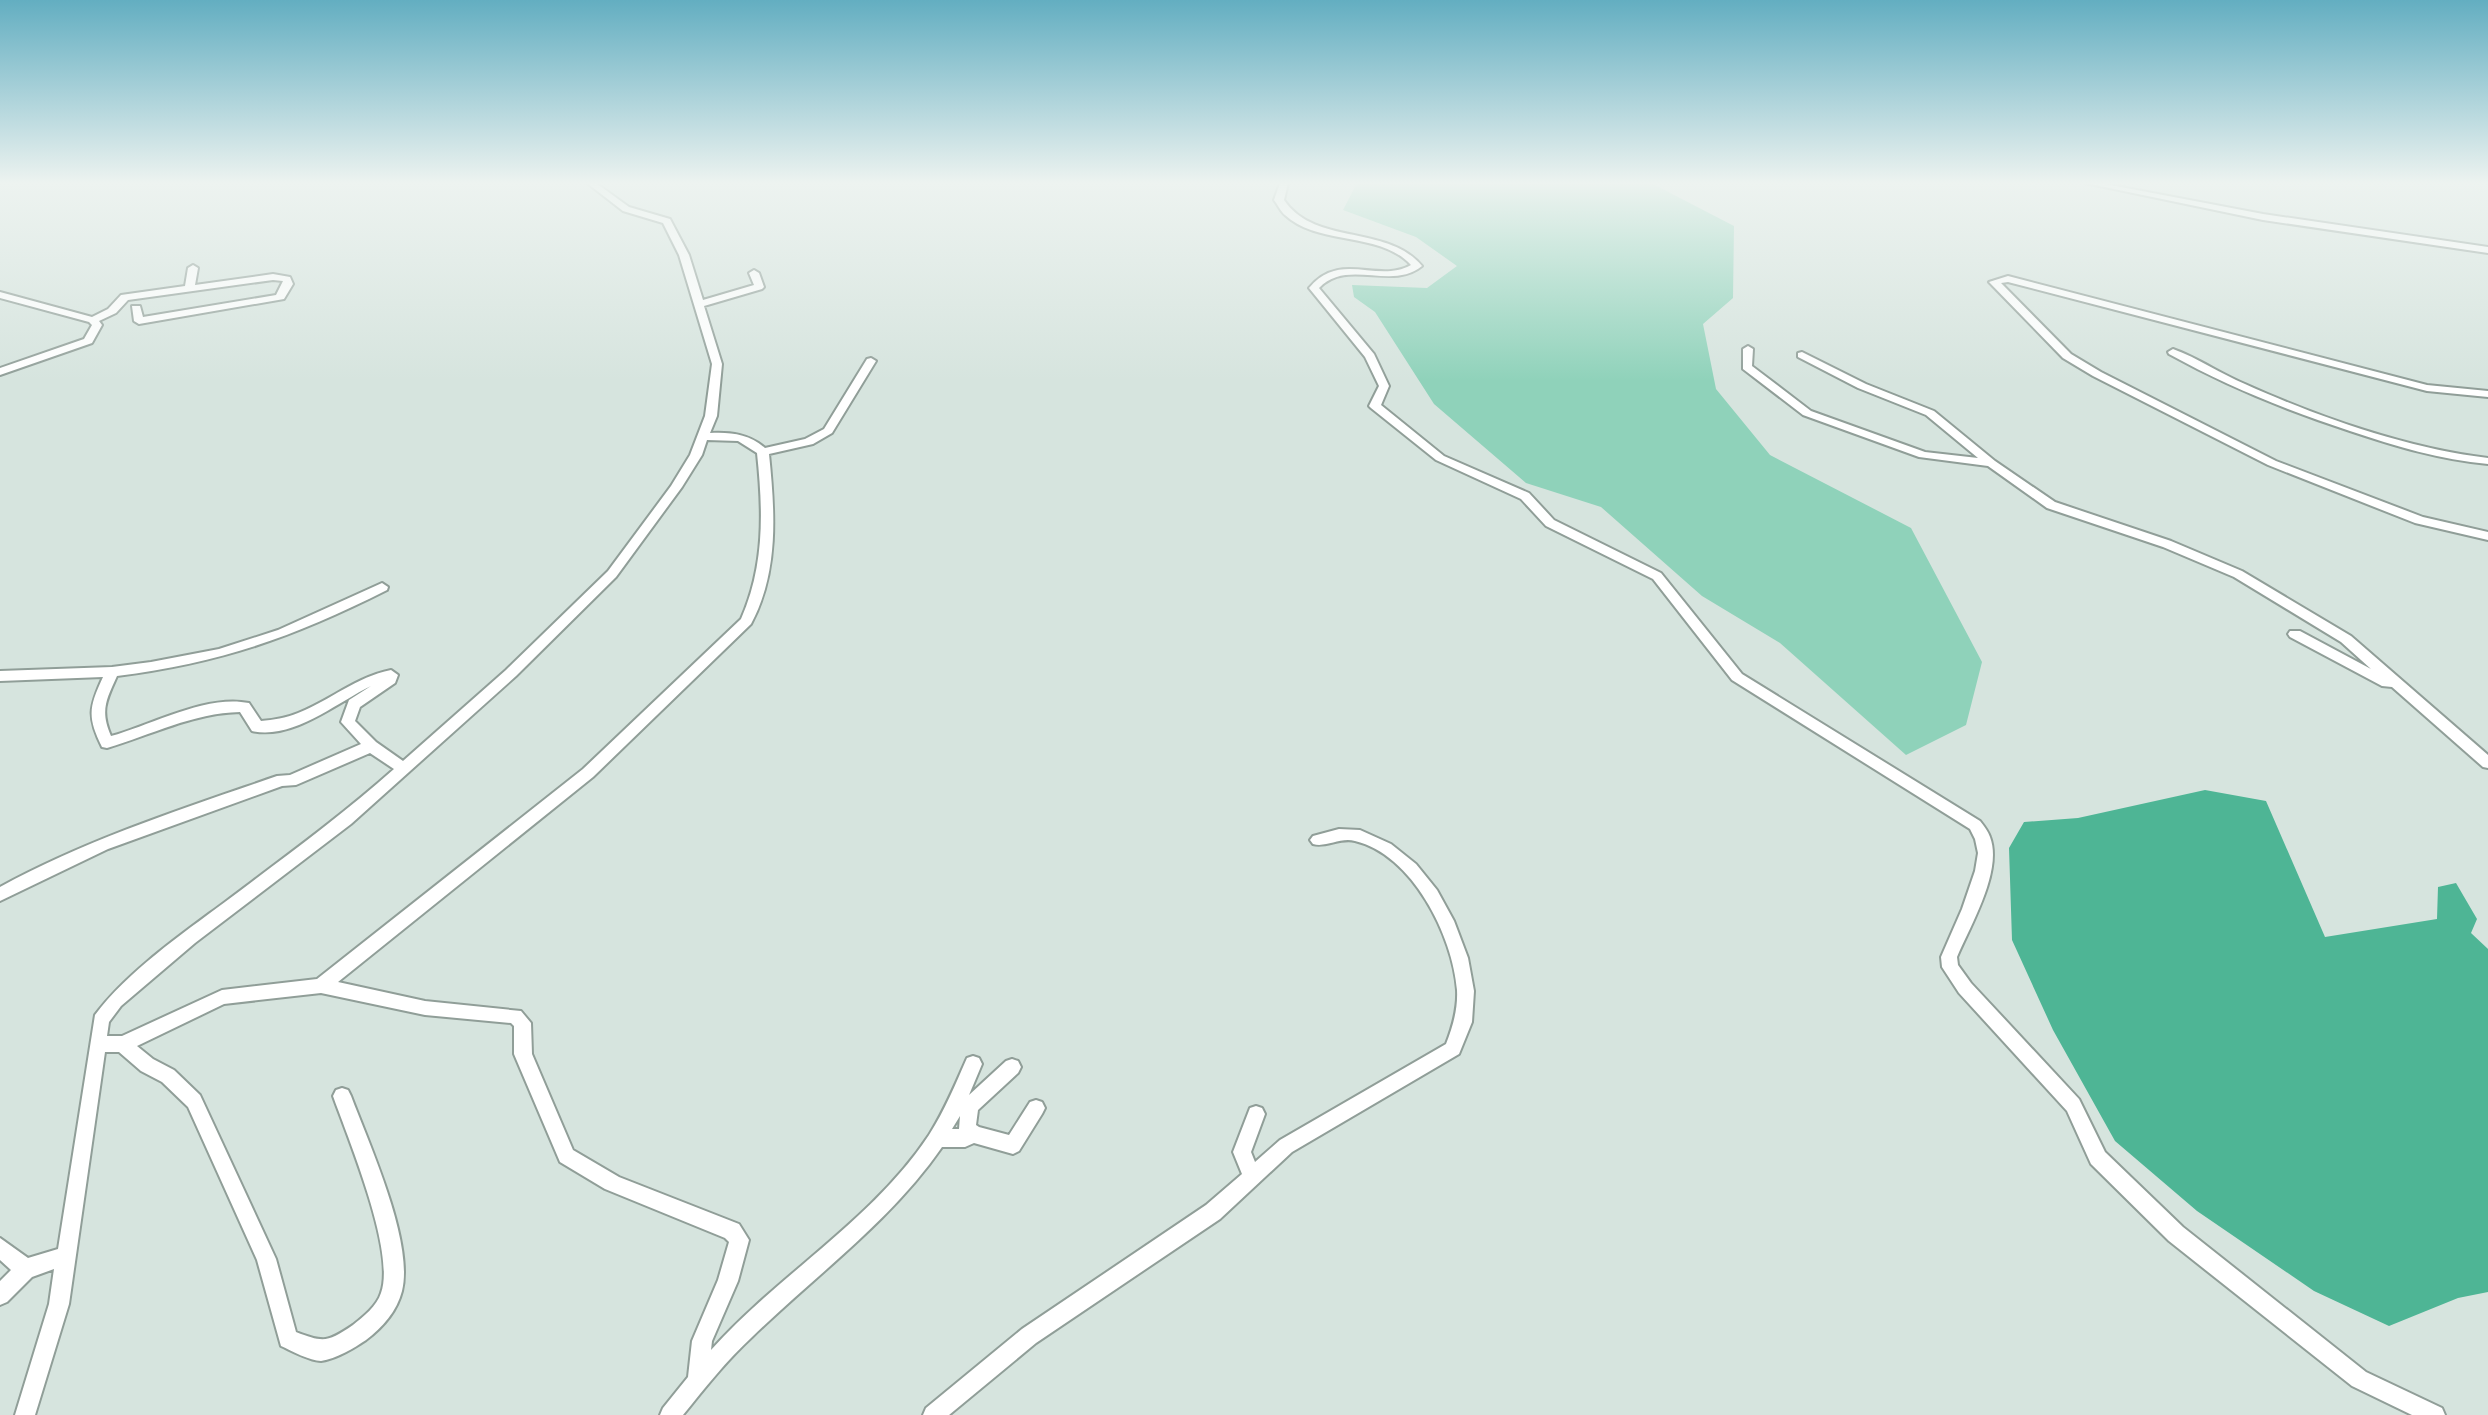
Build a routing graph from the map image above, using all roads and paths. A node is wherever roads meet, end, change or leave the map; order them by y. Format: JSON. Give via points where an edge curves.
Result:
{"nodes":[{"id":1,"x":681,"y":249,"type":"edge"},
{"id":2,"x":1391,"y":249,"type":"edge"},
{"id":3,"x":193,"y":268,"type":"dead end"},
{"id":4,"x":754,"y":273,"type":"dead end"},
{"id":5,"x":189,"y":289,"type":"junction"},
{"id":6,"x":0,"y":295,"type":"edge"},
{"id":7,"x":700,"y":304,"type":"junction"},
{"id":8,"x":136,"y":308,"type":"dead end"},
{"id":9,"x":93,"y":320,"type":"junction"},
{"id":10,"x":1748,"y":349,"type":"dead end"},
{"id":11,"x":2173,"y":352,"type":"dead end"},
{"id":12,"x":1802,"y":355,"type":"dead end"},
{"id":13,"x":871,"y":361,"type":"dead end"},
{"id":14,"x":0,"y":372,"type":"edge"},
{"id":15,"x":2488,"y":394,"type":"edge"},
{"id":16,"x":703,"y":437,"type":"junction"},
{"id":17,"x":763,"y":452,"type":"junction"},
{"id":18,"x":2488,"y":461,"type":"edge"},
{"id":19,"x":1991,"y":463,"type":"junction"},
{"id":20,"x":2488,"y":536,"type":"edge"},
{"id":21,"x":382,"y":587,"type":"dead end"},
{"id":22,"x":2295,"y":634,"type":"dead end"},
{"id":23,"x":112,"y":672,"type":"junction"},
{"id":24,"x":0,"y":676,"type":"edge"},
{"id":25,"x":2405,"y":692,"type":"junction"},
{"id":26,"x":371,"y":746,"type":"junction"},
{"id":27,"x":2488,"y":763,"type":"edge"},
{"id":28,"x":404,"y":769,"type":"junction"},
{"id":29,"x":1318,"y":840,"type":"dead end"},
{"id":30,"x":0,"y":895,"type":"edge"},
{"id":31,"x":321,"y":986,"type":"junction"},
{"id":32,"x":98,"y":1044,"type":"junction"},
{"id":33,"x":123,"y":1044,"type":"junction"},
{"id":34,"x":973,"y":1064,"type":"dead end"},
{"id":35,"x":1012,"y":1067,"type":"dead end"},
{"id":36,"x":342,"y":1096,"type":"dead end"},
{"id":37,"x":1036,"y":1108,"type":"dead end"},
{"id":38,"x":1256,"y":1114,"type":"dead end"},
{"id":39,"x":973,"y":1134,"type":"junction"},
{"id":40,"x":937,"y":1138,"type":"junction"},
{"id":41,"x":1249,"y":1169,"type":"dead end"},
{"id":42,"x":0,"y":1248,"type":"edge"},
{"id":43,"x":65,"y":1256,"type":"junction"},
{"id":44,"x":26,"y":1269,"type":"junction"},
{"id":45,"x":0,"y":1295,"type":"edge"},
{"id":46,"x":698,"y":1382,"type":"junction"},
{"id":47,"x":25,"y":1415,"type":"edge"},
{"id":48,"x":670,"y":1415,"type":"edge"},
{"id":49,"x":933,"y":1415,"type":"edge"},
{"id":50,"x":2435,"y":1415,"type":"edge"}],
"edges":[{"from":1,"to":7,"type":"street"},
{"from":2,"to":50,"type":"street","via":[[1414,259],[1417,266],[1404,272],[1330,274],[1314,288],[1377,367],[1384,386],[1375,406],[1440,458],[1525,496],[1550,523],[1657,576],[1737,677],[1975,825],[1986,844],[1986,862],[1949,957],[1965,988],[2073,1105],[2098,1158],[2176,1234],[2359,1379]]},
{"from":3,"to":5,"type":"street"},
{"from":4,"to":7,"type":"street","via":[[759,287]]},
{"from":5,"to":8,"type":"street","via":[[253,274],[287,279],[288,284],[280,297],[166,318],[139,321]]},
{"from":5,"to":9,"type":"street","via":[[125,297]]},
{"from":6,"to":9,"type":"street"},
{"from":7,"to":16,"type":"street","via":[[717,364],[714,403]]},
{"from":9,"to":14,"type":"street","via":[[97,325],[88,341]]},
{"from":10,"to":19,"type":"street","via":[[1747,367],[1807,413],[1923,455]]},
{"from":11,"to":18,"type":"street","via":[[2270,401],[2416,447]]},
{"from":12,"to":19,"type":"street","via":[[1930,413]]},
{"from":13,"to":17,"type":"street","via":[[828,431],[809,442]]},
{"from":15,"to":20,"type":"street","via":[[2440,391],[2008,279],[1994,282],[2088,370],[2272,463],[2409,517]]},
{"from":16,"to":17,"type":"street","via":[[744,438]]},
{"from":16,"to":28,"type":"street","via":[[682,479],[612,574]]},
{"from":17,"to":31,"type":"street","via":[[766,563],[760,595],[746,621],[588,773]]},
{"from":19,"to":25,"type":"street","via":[[2051,505],[2238,574],[2346,639]]},
{"from":21,"to":23,"type":"street","via":[[252,647],[175,666]]},
{"from":22,"to":25,"type":"street"},
{"from":23,"to":24,"type":"street"},
{"from":23,"to":26,"type":"street","via":[[97,720],[107,743],[226,706],[244,707],[257,727],[279,725],[391,675],[354,704],[348,716],[352,729]]},
{"from":25,"to":27,"type":"street"},
{"from":26,"to":28,"type":"street"},
{"from":26,"to":30,"type":"street","via":[[291,781],[92,847]]},
{"from":28,"to":32,"type":"street","via":[[346,820],[219,912],[115,1001],[101,1020]]},
{"from":29,"to":49,"type":"street","via":[[1357,834],[1374,840],[1437,900],[1456,941],[1463,984],[1463,1019],[1453,1049],[1286,1146],[1213,1212],[1029,1336]]},
{"from":31,"to":33,"type":"street","via":[[222,997]]},
{"from":31,"to":46,"type":"street","via":[[425,1008],[515,1016],[522,1023],[523,1054],[566,1156],[612,1183],[732,1231],[739,1240],[702,1341]]},
{"from":32,"to":33,"type":"street"},
{"from":32,"to":43,"type":"street"},
{"from":33,"to":36,"type":"street","via":[[194,1101],[266,1259],[288,1339],[319,1351],[352,1338],[392,1291],[387,1229]]},
{"from":34,"to":40,"type":"street"},
{"from":35,"to":39,"type":"street","via":[[970,1106],[967,1127]]},
{"from":37,"to":39,"type":"street","via":[[1013,1145]]},
{"from":38,"to":41,"type":"street","via":[[1242,1152]]},
{"from":39,"to":40,"type":"street"},
{"from":40,"to":46,"type":"street","via":[[908,1176],[740,1334]]},
{"from":42,"to":44,"type":"street"},
{"from":43,"to":44,"type":"street"},
{"from":43,"to":47,"type":"street","via":[[59,1304]]},
{"from":44,"to":45,"type":"street"},
{"from":46,"to":48,"type":"street"}]}
